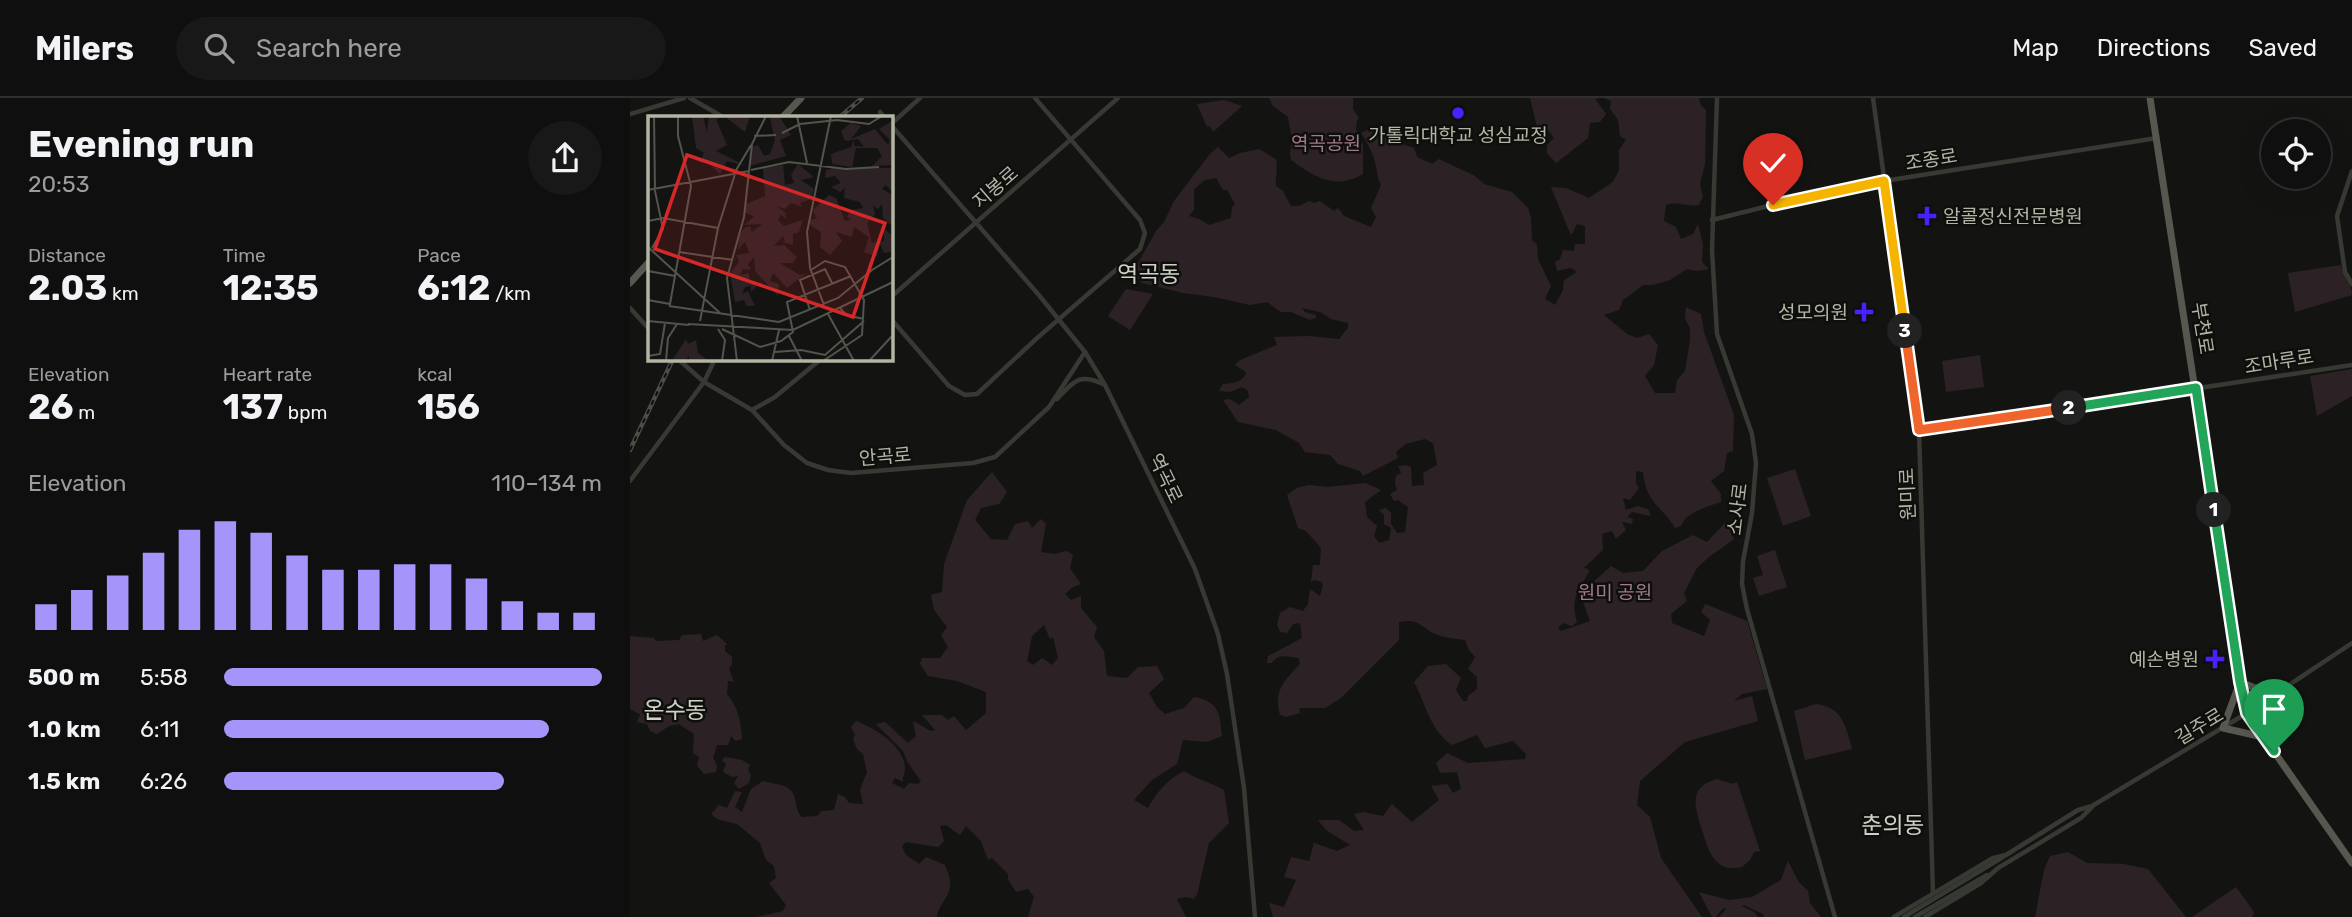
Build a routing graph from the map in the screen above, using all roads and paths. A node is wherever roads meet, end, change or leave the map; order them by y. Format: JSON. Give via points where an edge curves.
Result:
{"nodes":[{"id":1,"x":684,"y":98,"type":"edge"},
{"id":2,"x":690,"y":98,"type":"edge"},
{"id":3,"x":800,"y":98,"type":"edge"},
{"id":4,"x":920,"y":98,"type":"edge"},
{"id":5,"x":1035,"y":98,"type":"edge"},
{"id":6,"x":1118,"y":98,"type":"edge"},
{"id":7,"x":1717,"y":98,"type":"edge"},
{"id":8,"x":1873,"y":98,"type":"edge"},
{"id":9,"x":2150,"y":98,"type":"edge"},
{"id":10,"x":880,"y":112,"type":"dead end"},
{"id":11,"x":630,"y":114,"type":"edge"},
{"id":12,"x":721,"y":116,"type":"edge"},
{"id":13,"x":784,"y":116,"type":"edge"},
{"id":14,"x":883,"y":116,"type":"edge"},
{"id":15,"x":892,"y":123,"type":"edge"},
{"id":16,"x":892,"y":125,"type":"edge"},
{"id":17,"x":2157,"y":138,"type":"junction"},
{"id":18,"x":1071,"y":139,"type":"junction"},
{"id":19,"x":2352,"y":172,"type":"edge"},
{"id":20,"x":1884,"y":181,"type":"junction"},
{"id":21,"x":1712,"y":220,"type":"junction"},
{"id":22,"x":976,"y":222,"type":"junction"},
{"id":23,"x":648,"y":263,"type":"edge"},
{"id":24,"x":630,"y":283,"type":"edge"},
{"id":25,"x":2352,"y":284,"type":"edge"},
{"id":26,"x":892,"y":296,"type":"edge"},
{"id":27,"x":630,"y":308,"type":"edge"},
{"id":28,"x":1059,"y":319,"type":"junction"},
{"id":29,"x":892,"y":320,"type":"edge"},
{"id":30,"x":648,"y":328,"type":"edge"},
{"id":31,"x":1085,"y":352,"type":"junction"},
{"id":32,"x":715,"y":360,"type":"edge"},
{"id":33,"x":820,"y":360,"type":"edge"},
{"id":34,"x":680,"y":361,"type":"edge"},
{"id":35,"x":2352,"y":365,"type":"edge"},
{"id":36,"x":704,"y":382,"type":"junction"},
{"id":37,"x":1105,"y":385,"type":"junction"},
{"id":38,"x":2196,"y":388,"type":"junction"},
{"id":39,"x":1049,"y":407,"type":"junction"},
{"id":40,"x":752,"y":410,"type":"junction"},
{"id":41,"x":1919,"y":430,"type":"junction"},
{"id":42,"x":630,"y":481,"type":"edge"},
{"id":43,"x":2352,"y":643,"type":"edge"},
{"id":44,"x":2240,"y":682,"type":"junction"},
{"id":45,"x":2279,"y":692,"type":"junction"},
{"id":46,"x":2247,"y":713,"type":"junction"},
{"id":47,"x":2223,"y":728,"type":"junction"},
{"id":48,"x":2263,"y":737,"type":"junction"},
{"id":49,"x":2092,"y":806,"type":"junction"},
{"id":50,"x":2057,"y":824,"type":"junction"},
{"id":51,"x":2060,"y":830,"type":"junction"},
{"id":52,"x":2006,"y":855,"type":"junction"},
{"id":53,"x":2352,"y":863,"type":"edge"},
{"id":54,"x":1998,"y":869,"type":"junction"},
{"id":55,"x":1933,"y":882,"type":"junction"},
{"id":56,"x":1941,"y":888,"type":"junction"},
{"id":57,"x":1933,"y":893,"type":"junction"},
{"id":58,"x":1933,"y":914,"type":"edge"},
{"id":59,"x":1835,"y":916,"type":"edge"},
{"id":60,"x":1255,"y":917,"type":"edge"},
{"id":61,"x":1894,"y":917,"type":"edge"},
{"id":62,"x":1904,"y":917,"type":"edge"},
{"id":63,"x":1915,"y":917,"type":"edge"},
{"id":64,"x":1925,"y":917,"type":"edge"}],
"edges":[{"from":1,"to":11,"type":"street"},
{"from":2,"to":12,"type":"street"},
{"from":3,"to":13,"type":"main road"},
{"from":4,"to":15,"type":"street"},
{"from":5,"to":18,"type":"street"},
{"from":6,"to":18,"type":"street","name":"지봉로"},
{"from":7,"to":21,"type":"street","name":"소사로"},
{"from":8,"to":20,"type":"street","name":"원미로"},
{"from":9,"to":17,"type":"main road","name":"부천로"},
{"from":10,"to":14,"type":"street"},
{"from":16,"to":22,"type":"street","name":"역곡로"},
{"from":17,"to":20,"type":"street","name":"조종로"},
{"from":17,"to":38,"type":"main road","name":"부천로"},
{"from":18,"to":22,"type":"street","name":"지봉로"},
{"from":18,"to":28,"type":"street","via":[[1140,220],[1144,241]]},
{"from":19,"to":25,"type":"street","via":[[2337,216],[2345,272]]},
{"from":20,"to":21,"type":"street","name":"조종로"},
{"from":20,"to":41,"type":"street","name":"원미로"},
{"from":21,"to":59,"type":"street","name":"소사로","bridge":true,"via":[[1717,334],[1752,434],[1756,463],[1742,584]]},
{"from":22,"to":26,"type":"street","name":"지봉로"},
{"from":22,"to":28,"type":"street","name":"역곡로"},
{"from":23,"to":24,"type":"main road"},
{"from":27,"to":30,"type":"street"},
{"from":28,"to":29,"type":"street","via":[[982,392],[965,395],[949,386]]},
{"from":28,"to":31,"type":"street","name":"역곡로"},
{"from":31,"to":37,"type":"street","name":"역곡로"},
{"from":31,"to":39,"type":"street","name":"안곡로"},
{"from":32,"to":36,"type":"street"},
{"from":33,"to":40,"type":"street"},
{"from":34,"to":36,"type":"street","name":"안곡로"},
{"from":35,"to":38,"type":"street","name":"조마루로"},
{"from":36,"to":40,"type":"street","name":"안곡로"},
{"from":36,"to":42,"type":"street"},
{"from":37,"to":39,"type":"street","via":[[1079,379]]},
{"from":37,"to":60,"type":"street","name":"역곡로","via":[[1195,569],[1218,634],[1244,788]]},
{"from":38,"to":41,"type":"street","name":"조마루로"},
{"from":38,"to":44,"type":"main road","name":"부천로"},
{"from":39,"to":40,"type":"street","name":"안곡로","via":[[1005,450],[987,460],[851,473],[807,463]]},
{"from":41,"to":55,"type":"street","name":"원미로"},
{"from":43,"to":45,"type":"street","name":"길주로"},
{"from":44,"to":45,"type":"main road"},
{"from":44,"to":46,"type":"main road","name":"부천로"},
{"from":44,"to":47,"type":"main road"},
{"from":45,"to":46,"type":"street","name":"길주로"},
{"from":45,"to":48,"type":"main road"},
{"from":46,"to":47,"type":"street","name":"길주로"},
{"from":46,"to":48,"type":"main road","name":"부천로"},
{"from":47,"to":48,"type":"main road"},
{"from":47,"to":49,"type":"street","name":"길주로"},
{"from":48,"to":53,"type":"main road","name":"부천로"},
{"from":49,"to":50,"type":"street","name":"길주로"},
{"from":49,"to":51,"type":"street","name":"길주로"},
{"from":50,"to":51,"type":"street","via":[[2063,824]]},
{"from":50,"to":52,"type":"street","name":"길주로"},
{"from":51,"to":54,"type":"street","name":"길주로"},
{"from":52,"to":56,"type":"street","name":"길주로"},
{"from":52,"to":62,"type":"street","name":"길주로"},
{"from":54,"to":58,"type":"street","name":"길주로"},
{"from":54,"to":63,"type":"street","name":"길주로"},
{"from":55,"to":56,"type":"street"},
{"from":55,"to":57,"type":"street","name":"원미로"},
{"from":56,"to":57,"type":"street","name":"길주로"},
{"from":57,"to":61,"type":"street","name":"길주로"},
{"from":58,"to":64,"type":"street","name":"길주로"}]}
